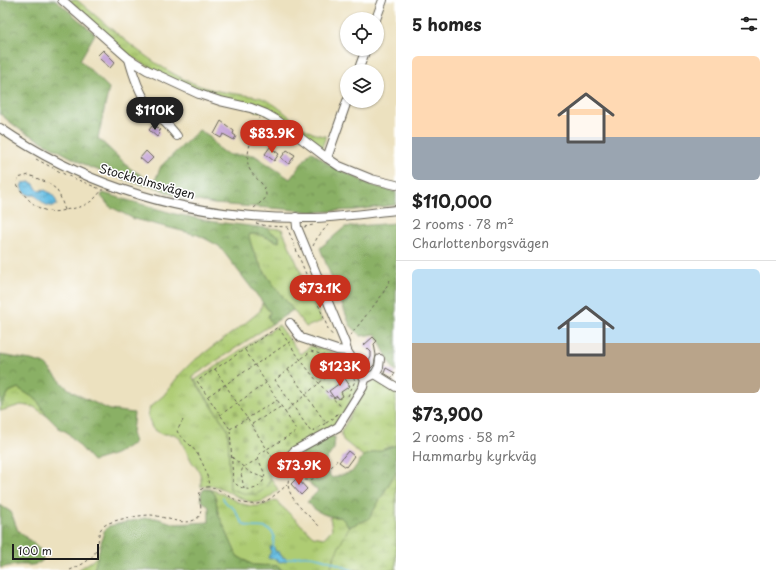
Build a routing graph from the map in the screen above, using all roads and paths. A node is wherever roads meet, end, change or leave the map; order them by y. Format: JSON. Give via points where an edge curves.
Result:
{"nodes":[{"id":1,"x":62,"y":0,"type":"edge"},
{"id":2,"x":383,"y":0,"type":"edge"},
{"id":3,"x":379,"y":12,"type":"edge"},
{"id":4,"x":129,"y":59,"type":"junction"},
{"id":5,"x":344,"y":108,"type":"edge"},
{"id":6,"x":261,"y":112,"type":"junction"},
{"id":7,"x":0,"y":128,"type":"edge"},
{"id":8,"x":177,"y":136,"type":"dead end"},
{"id":9,"x":326,"y":158,"type":"junction"},
{"id":10,"x":105,"y":183,"type":"junction"},
{"id":11,"x":396,"y":185,"type":"edge"},
{"id":12,"x":65,"y":210,"type":"junction"},
{"id":13,"x":396,"y":210,"type":"edge"},
{"id":14,"x":251,"y":211,"type":"dead end"},
{"id":15,"x":296,"y":217,"type":"junction"},
{"id":16,"x":330,"y":223,"type":"dead end"},
{"id":17,"x":286,"y":226,"type":"dead end"},
{"id":18,"x":308,"y":256,"type":"junction"},
{"id":19,"x":390,"y":280,"type":"dead end"},
{"id":20,"x":290,"y":323,"type":"dead end"},
{"id":21,"x":299,"y":336,"type":"junction"},
{"id":22,"x":288,"y":343,"type":"junction"},
{"id":23,"x":345,"y":348,"type":"junction"},
{"id":24,"x":244,"y":349,"type":"junction"},
{"id":25,"x":300,"y":359,"type":"junction"},
{"id":26,"x":380,"y":359,"type":"dead end"},
{"id":27,"x":344,"y":362,"type":"junction"},
{"id":28,"x":255,"y":365,"type":"junction"},
{"id":29,"x":215,"y":369,"type":"junction"},
{"id":30,"x":288,"y":370,"type":"junction"},
{"id":31,"x":375,"y":374,"type":"junction"},
{"id":32,"x":365,"y":379,"type":"junction"},
{"id":33,"x":267,"y":383,"type":"junction"},
{"id":34,"x":320,"y":383,"type":"junction"},
{"id":35,"x":226,"y":385,"type":"junction"},
{"id":36,"x":396,"y":387,"type":"edge"},
{"id":37,"x":306,"y":394,"type":"junction"},
{"id":38,"x":208,"y":396,"type":"junction"},
{"id":39,"x":278,"y":400,"type":"junction"},
{"id":40,"x":346,"y":401,"type":"dead end"},
{"id":41,"x":237,"y":403,"type":"junction"},
{"id":42,"x":282,"y":406,"type":"junction"},
{"id":43,"x":293,"y":406,"type":"junction"},
{"id":44,"x":285,"y":412,"type":"junction"},
{"id":45,"x":220,"y":415,"type":"junction"},
{"id":46,"x":247,"y":418,"type":"junction"},
{"id":47,"x":183,"y":420,"type":"dead end"},
{"id":48,"x":326,"y":423,"type":"junction"},
{"id":49,"x":251,"y":424,"type":"junction"},
{"id":50,"x":230,"y":429,"type":"junction"},
{"id":51,"x":267,"y":448,"type":"junction"},
{"id":52,"x":232,"y":456,"type":"junction"},
{"id":53,"x":258,"y":460,"type":"junction"},
{"id":54,"x":337,"y":460,"type":"dead end"},
{"id":55,"x":286,"y":461,"type":"junction"},
{"id":56,"x":243,"y":467,"type":"junction"},
{"id":57,"x":290,"y":470,"type":"junction"},
{"id":58,"x":265,"y":479,"type":"junction"},
{"id":59,"x":288,"y":483,"type":"junction"},
{"id":60,"x":209,"y":486,"type":"junction"},
{"id":61,"x":244,"y":489,"type":"junction"},
{"id":62,"x":320,"y":527,"type":"dead end"},
{"id":63,"x":70,"y":570,"type":"edge"}],
"edges":[{"from":1,"to":4,"type":"street"},
{"from":2,"to":3,"type":"street"},
{"from":4,"to":6,"type":"street","via":[[199,94]]},
{"from":4,"to":8,"type":"street","via":[[147,104]]},
{"from":5,"to":9,"type":"street"},
{"from":6,"to":9,"type":"street","via":[[278,121]]},
{"from":6,"to":14,"type":"path","via":[[253,132],[248,168],[264,186],[266,198]]},
{"from":7,"to":10,"type":"street","name":"Stockholmsvägen","via":[[68,168]]},
{"from":9,"to":11,"type":"street","via":[[371,179]]},
{"from":10,"to":12,"type":"path","via":[[90,203]]},
{"from":10,"to":15,"type":"street","name":"Stockholmsvägen","via":[[187,207],[250,216]]},
{"from":12,"to":12,"type":"path","via":[[58,212],[40,208],[22,194],[16,184],[18,178],[29,176],[48,183],[56,189]]},
{"from":13,"to":15,"type":"street","name":"Stockholmsvägen","via":[[339,216]]},
{"from":15,"to":18,"type":"street"},
{"from":16,"to":18,"type":"path","via":[[317,238]]},
{"from":17,"to":23,"type":"path","via":[[329,331]]},
{"from":18,"to":23,"type":"street"},
{"from":19,"to":23,"type":"path"},
{"from":20,"to":21,"type":"street"},
{"from":21,"to":22,"type":"path"},
{"from":21,"to":23,"type":"street","via":[[337,350]]},
{"from":22,"to":24,"type":"path","via":[[278,328]]},
{"from":22,"to":25,"type":"path"},
{"from":22,"to":28,"type":"path"},
{"from":23,"to":27,"type":"path"},
{"from":23,"to":32,"type":"street"},
{"from":24,"to":28,"type":"path"},
{"from":24,"to":29,"type":"path"},
{"from":25,"to":27,"type":"path","via":[[311,351]]},
{"from":25,"to":30,"type":"path"},
{"from":25,"to":34,"type":"path"},
{"from":26,"to":31,"type":"street","via":[[380,367]]},
{"from":27,"to":34,"type":"path"},
{"from":27,"to":40,"type":"path","via":[[355,381]]},
{"from":28,"to":33,"type":"path"},
{"from":28,"to":35,"type":"path"},
{"from":29,"to":35,"type":"path"},
{"from":29,"to":38,"type":"path","via":[[197,381]]},
{"from":30,"to":37,"type":"path"},
{"from":30,"to":43,"type":"path","via":[[275,380]]},
{"from":31,"to":32,"type":"street"},
{"from":31,"to":36,"type":"street"},
{"from":32,"to":55,"type":"street","via":[[363,388],[338,428],[294,451]]},
{"from":33,"to":39,"type":"path"},
{"from":33,"to":41,"type":"path"},
{"from":34,"to":37,"type":"path"},
{"from":34,"to":48,"type":"path","via":[[342,408]]},
{"from":35,"to":38,"type":"path"},
{"from":35,"to":41,"type":"path"},
{"from":37,"to":43,"type":"path"},
{"from":37,"to":48,"type":"path"},
{"from":38,"to":45,"type":"path"},
{"from":39,"to":42,"type":"path"},
{"from":39,"to":46,"type":"path"},
{"from":41,"to":45,"type":"path"},
{"from":41,"to":46,"type":"path"},
{"from":42,"to":44,"type":"path"},
{"from":42,"to":49,"type":"path"},
{"from":43,"to":44,"type":"path"},
{"from":43,"to":48,"type":"path","via":[[311,432]]},
{"from":44,"to":51,"type":"path","via":[[297,431]]},
{"from":45,"to":50,"type":"path"},
{"from":46,"to":49,"type":"path"},
{"from":46,"to":50,"type":"path"},
{"from":47,"to":60,"type":"path","via":[[178,431],[203,464]]},
{"from":49,"to":51,"type":"path"},
{"from":50,"to":52,"type":"path"},
{"from":51,"to":53,"type":"path","via":[[258,455]]},
{"from":51,"to":55,"type":"path","via":[[273,458]]},
{"from":52,"to":56,"type":"path"},
{"from":52,"to":61,"type":"path","via":[[233,481]]},
{"from":53,"to":56,"type":"path"},
{"from":53,"to":58,"type":"path"},
{"from":54,"to":57,"type":"path","via":[[328,471],[306,480]]},
{"from":55,"to":57,"type":"path"},
{"from":56,"to":58,"type":"path"},
{"from":56,"to":61,"type":"path","via":[[241,473]]},
{"from":57,"to":59,"type":"path"},
{"from":58,"to":61,"type":"path","via":[[254,490]]},
{"from":59,"to":60,"type":"path","via":[[270,500],[254,505]]},
{"from":59,"to":62,"type":"path","via":[[295,502]]},
{"from":60,"to":63,"type":"path","via":[[200,491],[201,508],[196,519],[177,521],[149,515],[107,524],[101,528],[93,556]]}]}
